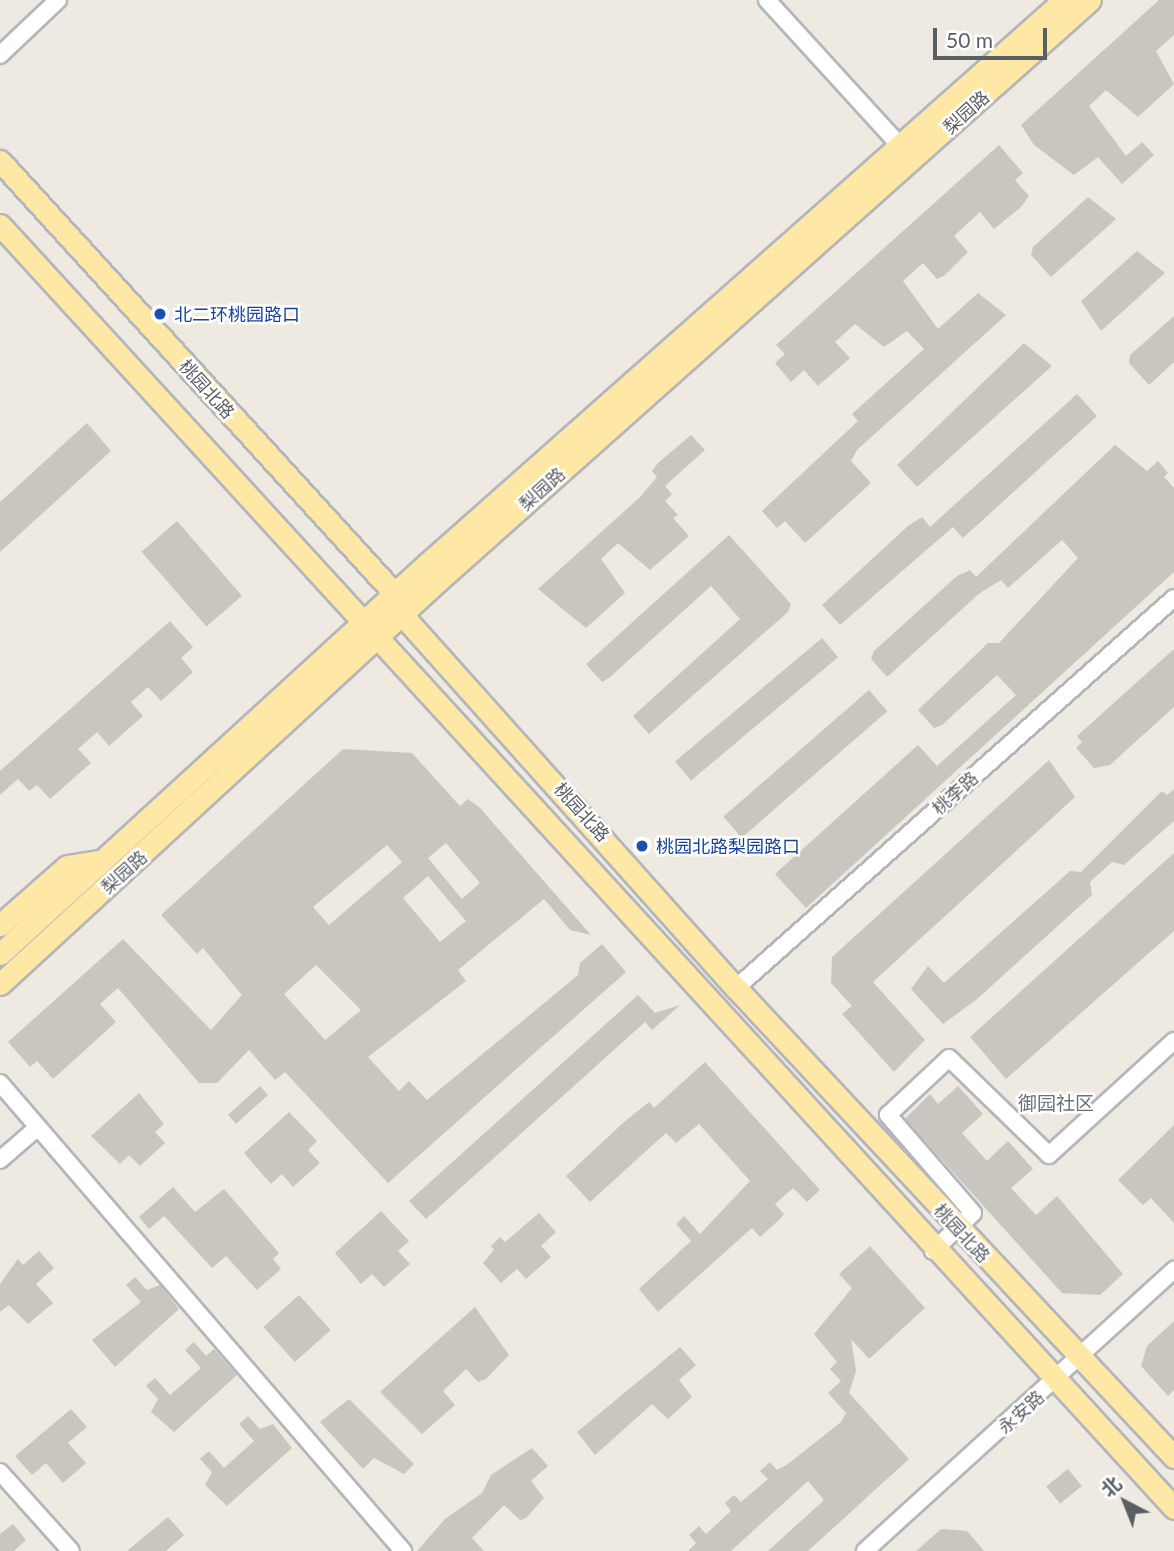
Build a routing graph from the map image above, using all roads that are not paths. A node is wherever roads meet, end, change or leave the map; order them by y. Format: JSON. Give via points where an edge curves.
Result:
{"nodes":[{"id":1,"x":58,"y":0,"type":"edge"},
{"id":2,"x":767,"y":0,"type":"edge"},
{"id":3,"x":1064,"y":0,"type":"edge"},
{"id":4,"x":1090,"y":0,"type":"edge"},
{"id":5,"x":0,"y":55,"type":"edge"},
{"id":6,"x":906,"y":152,"type":"junction"},
{"id":7,"x":0,"y":161,"type":"edge"},
{"id":8,"x":0,"y":225,"type":"edge"},
{"id":9,"x":394,"y":594,"type":"junction"},
{"id":10,"x":1174,"y":598,"type":"edge"},
{"id":11,"x":404,"y":617,"type":"junction"},
{"id":12,"x":364,"y":623,"type":"junction"},
{"id":13,"x":382,"y":638,"type":"junction"},
{"id":14,"x":103,"y":860,"type":"junction"},
{"id":15,"x":0,"y":925,"type":"edge"},
{"id":16,"x":0,"y":954,"type":"edge"},
{"id":17,"x":0,"y":984,"type":"edge"},
{"id":18,"x":736,"y":988,"type":"junction"},
{"id":19,"x":1174,"y":1041,"type":"edge"},
{"id":20,"x":0,"y":1083,"type":"edge"},
{"id":21,"x":37,"y":1127,"type":"junction"},
{"id":22,"x":0,"y":1160,"type":"edge"},
{"id":23,"x":956,"y":1228,"type":"junction"},
{"id":24,"x":933,"y":1251,"type":"junction"},
{"id":25,"x":1174,"y":1270,"type":"edge"},
{"id":26,"x":1079,"y":1356,"type":"junction"},
{"id":27,"x":1053,"y":1382,"type":"junction"},
{"id":28,"x":1174,"y":1457,"type":"edge"},
{"id":29,"x":0,"y":1472,"type":"edge"},
{"id":30,"x":1174,"y":1508,"type":"edge"},
{"id":31,"x":71,"y":1551,"type":"edge"},
{"id":32,"x":403,"y":1551,"type":"edge"},
{"id":33,"x":865,"y":1551,"type":"edge"}],
"edges":[{"from":1,"to":5,"type":"street"},
{"from":2,"to":6,"type":"street"},
{"from":3,"to":6,"type":"main road","name":"梨园路"},
{"from":4,"to":6,"type":"main road","name":"梨园路"},
{"from":6,"to":9,"type":"main road","name":"梨园路"},
{"from":6,"to":11,"type":"main road","name":"梨园路"},
{"from":7,"to":9,"type":"main road","name":"桃园北路"},
{"from":8,"to":12,"type":"main road","name":"桃园北路"},
{"from":9,"to":11,"type":"main road","name":"桃园北路"},
{"from":9,"to":12,"type":"main road","name":"梨园路"},
{"from":10,"to":18,"type":"street","name":"桃李路"},
{"from":11,"to":13,"type":"main road","name":"梨园路"},
{"from":11,"to":18,"type":"main road","name":"桃园北路"},
{"from":12,"to":13,"type":"main road","name":"桃园北路"},
{"from":12,"to":14,"type":"main road","name":"梨园路"},
{"from":13,"to":17,"type":"main road","name":"梨园路"},
{"from":13,"to":24,"type":"main road","name":"桃园北路"},
{"from":14,"to":15,"type":"main road","via":[[67,866]]},
{"from":14,"to":16,"type":"main road","name":"梨园路"},
{"from":18,"to":23,"type":"main road","name":"桃园北路"},
{"from":19,"to":23,"type":"street","via":[[1049,1155],[949,1058],[888,1115],[973,1213]]},
{"from":20,"to":21,"type":"street"},
{"from":21,"to":22,"type":"street"},
{"from":21,"to":32,"type":"street"},
{"from":23,"to":24,"type":"street"},
{"from":23,"to":26,"type":"main road","name":"桃园北路"},
{"from":24,"to":27,"type":"main road","name":"桃园北路"},
{"from":25,"to":26,"type":"street","name":"永安路"},
{"from":26,"to":27,"type":"street","name":"永安路"},
{"from":26,"to":28,"type":"main road","name":"桃园北路"},
{"from":27,"to":30,"type":"main road","name":"桃园北路"},
{"from":27,"to":33,"type":"street","name":"永安路"},
{"from":29,"to":31,"type":"street"}]}
